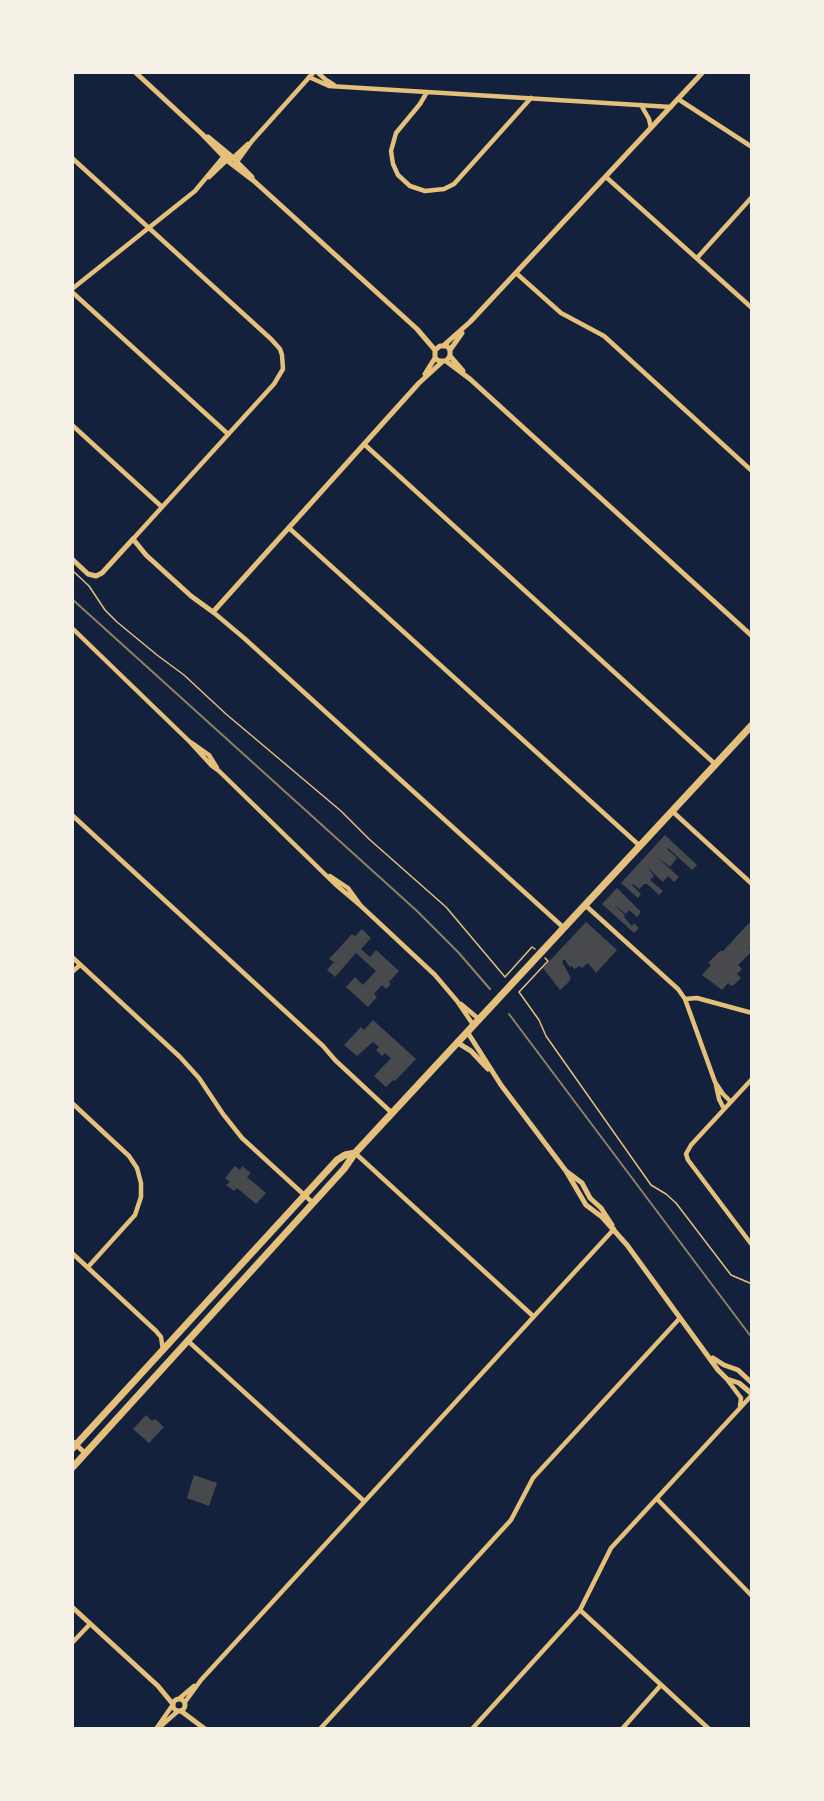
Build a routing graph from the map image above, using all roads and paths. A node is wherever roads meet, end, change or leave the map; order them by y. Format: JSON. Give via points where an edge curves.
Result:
{"nodes":[{"id":1,"x":135,"y":72,"type":"edge"},
{"id":2,"x":316,"y":72,"type":"edge"},
{"id":3,"x":703,"y":72,"type":"edge"},
{"id":4,"x":309,"y":77,"type":"junction"},
{"id":5,"x":337,"y":86,"type":"junction"},
{"id":6,"x":427,"y":92,"type":"junction"},
{"id":7,"x":531,"y":98,"type":"junction"},
{"id":8,"x":678,"y":99,"type":"junction"},
{"id":9,"x":641,"y":105,"type":"junction"},
{"id":10,"x":671,"y":107,"type":"junction"},
{"id":11,"x":651,"y":128,"type":"junction"},
{"id":12,"x":752,"y":147,"type":"edge"},
{"id":13,"x":72,"y":158,"type":"edge"},
{"id":14,"x":230,"y":159,"type":"junction"},
{"id":15,"x":606,"y":177,"type":"junction"},
{"id":16,"x":752,"y":197,"type":"edge"},
{"id":17,"x":149,"y":228,"type":"junction"},
{"id":18,"x":697,"y":258,"type":"junction"},
{"id":19,"x":516,"y":273,"type":"junction"},
{"id":20,"x":72,"y":290,"type":"edge"},
{"id":21,"x":752,"y":308,"type":"edge"},
{"id":22,"x":470,"y":322,"type":"junction"},
{"id":23,"x":440,"y":347,"type":"junction"},
{"id":24,"x":450,"y":353,"type":"junction"},
{"id":25,"x":435,"y":358,"type":"junction"},
{"id":26,"x":444,"y":361,"type":"junction"},
{"id":27,"x":470,"y":379,"type":"junction"},
{"id":28,"x":419,"y":383,"type":"junction"},
{"id":29,"x":72,"y":425,"type":"edge"},
{"id":30,"x":228,"y":434,"type":"junction"},
{"id":31,"x":364,"y":444,"type":"junction"},
{"id":32,"x":752,"y":471,"type":"edge"},
{"id":33,"x":162,"y":507,"type":"junction"},
{"id":34,"x":289,"y":528,"type":"junction"},
{"id":35,"x":131,"y":542,"type":"junction"},
{"id":36,"x":72,"y":560,"type":"edge"},
{"id":37,"x":72,"y":570,"type":"edge"},
{"id":38,"x":213,"y":612,"type":"junction"},
{"id":39,"x":72,"y":628,"type":"edge"},
{"id":40,"x":752,"y":636,"type":"edge"},
{"id":41,"x":752,"y":725,"type":"edge"},
{"id":42,"x":715,"y":764,"type":"junction"},
{"id":43,"x":672,"y":811,"type":"junction"},
{"id":44,"x":72,"y":815,"type":"edge"},
{"id":45,"x":640,"y":846,"type":"junction"},
{"id":46,"x":752,"y":884,"type":"edge"},
{"id":47,"x":585,"y":905,"type":"junction"},
{"id":48,"x":564,"y":928,"type":"junction"},
{"id":49,"x":540,"y":954,"type":"junction"},
{"id":50,"x":73,"y":960,"type":"edge"},
{"id":51,"x":80,"y":965,"type":"junction"},
{"id":52,"x":72,"y":972,"type":"edge"},
{"id":53,"x":685,"y":999,"type":"junction"},
{"id":54,"x":457,"y":1001,"type":"junction"},
{"id":55,"x":752,"y":1013,"type":"edge"},
{"id":56,"x":480,"y":1020,"type":"junction"},
{"id":57,"x":474,"y":1026,"type":"junction"},
{"id":58,"x":468,"y":1033,"type":"junction"},
{"id":59,"x":458,"y":1043,"type":"junction"},
{"id":60,"x":495,"y":1077,"type":"junction"},
{"id":61,"x":752,"y":1079,"type":"edge"},
{"id":62,"x":715,"y":1082,"type":"junction"},
{"id":63,"x":731,"y":1102,"type":"junction"},
{"id":64,"x":72,"y":1103,"type":"edge"},
{"id":65,"x":724,"y":1109,"type":"junction"},
{"id":66,"x":392,"y":1113,"type":"junction"},
{"id":67,"x":355,"y":1152,"type":"junction"},
{"id":68,"x":566,"y":1171,"type":"junction"},
{"id":69,"x":304,"y":1195,"type":"junction"},
{"id":70,"x":589,"y":1197,"type":"junction"},
{"id":71,"x":583,"y":1202,"type":"junction"},
{"id":72,"x":313,"y":1203,"type":"junction"},
{"id":73,"x":614,"y":1229,"type":"junction"},
{"id":74,"x":751,"y":1242,"type":"edge"},
{"id":75,"x":72,"y":1253,"type":"edge"},
{"id":76,"x":88,"y":1268,"type":"junction"},
{"id":77,"x":752,"y":1284,"type":"edge"},
{"id":78,"x":533,"y":1316,"type":"junction"},
{"id":79,"x":680,"y":1318,"type":"junction"},
{"id":80,"x":188,"y":1341,"type":"junction"},
{"id":81,"x":163,"y":1351,"type":"junction"},
{"id":82,"x":709,"y":1356,"type":"junction"},
{"id":83,"x":724,"y":1376,"type":"junction"},
{"id":84,"x":752,"y":1383,"type":"edge"},
{"id":85,"x":752,"y":1395,"type":"edge"},
{"id":86,"x":737,"y":1411,"type":"junction"},
{"id":87,"x":74,"y":1445,"type":"edge"},
{"id":88,"x":85,"y":1453,"type":"junction"},
{"id":89,"x":72,"y":1468,"type":"edge"},
{"id":90,"x":657,"y":1499,"type":"junction"},
{"id":91,"x":364,"y":1501,"type":"junction"},
{"id":92,"x":752,"y":1596,"type":"edge"},
{"id":93,"x":72,"y":1607,"type":"edge"},
{"id":94,"x":580,"y":1610,"type":"junction"},
{"id":95,"x":90,"y":1624,"type":"junction"},
{"id":96,"x":72,"y":1643,"type":"edge"},
{"id":97,"x":662,"y":1685,"type":"junction"},
{"id":98,"x":179,"y":1704,"type":"junction"},
{"id":99,"x":157,"y":1729,"type":"edge"},
{"id":100,"x":205,"y":1729,"type":"edge"},
{"id":101,"x":320,"y":1729,"type":"edge"},
{"id":102,"x":472,"y":1729,"type":"edge"},
{"id":103,"x":622,"y":1729,"type":"edge"},
{"id":104,"x":709,"y":1729,"type":"edge"}],
"edges":[{"from":1,"to":14,"type":"street"},
{"from":2,"to":4,"type":"street"},
{"from":2,"to":5,"type":"street"},
{"from":3,"to":8,"type":"street"},
{"from":4,"to":5,"type":"street"},
{"from":4,"to":14,"type":"street","via":[[252,141]]},
{"from":5,"to":6,"type":"street"},
{"from":6,"to":7,"type":"street"},
{"from":6,"to":7,"type":"street","via":[[396,133],[391,151],[398,175],[410,186],[425,191],[454,184]]},
{"from":7,"to":9,"type":"street"},
{"from":8,"to":10,"type":"street"},
{"from":8,"to":12,"type":"street"},
{"from":9,"to":10,"type":"street"},
{"from":9,"to":11,"type":"street"},
{"from":10,"to":11,"type":"street"},
{"from":11,"to":15,"type":"street"},
{"from":13,"to":17,"type":"street"},
{"from":14,"to":17,"type":"street"},
{"from":14,"to":23,"type":"street"},
{"from":15,"to":18,"type":"street"},
{"from":15,"to":19,"type":"street"},
{"from":16,"to":18,"type":"street"},
{"from":17,"to":20,"type":"street"},
{"from":17,"to":30,"type":"street","via":[[277,344],[283,361],[279,378]]},
{"from":18,"to":21,"type":"street"},
{"from":19,"to":22,"type":"street"},
{"from":19,"to":32,"type":"street","via":[[561,313],[604,336]]},
{"from":20,"to":30,"type":"street"},
{"from":22,"to":23,"type":"street"},
{"from":22,"to":24,"type":"street"},
{"from":23,"to":24,"type":"street"},
{"from":23,"to":25,"type":"street"},
{"from":24,"to":26,"type":"street"},
{"from":24,"to":27,"type":"street"},
{"from":25,"to":26,"type":"street"},
{"from":25,"to":28,"type":"street"},
{"from":26,"to":27,"type":"street"},
{"from":26,"to":28,"type":"street"},
{"from":27,"to":40,"type":"street"},
{"from":28,"to":31,"type":"street"},
{"from":29,"to":33,"type":"street"},
{"from":30,"to":33,"type":"street"},
{"from":31,"to":34,"type":"street"},
{"from":31,"to":42,"type":"street"},
{"from":33,"to":35,"type":"street"},
{"from":34,"to":38,"type":"street"},
{"from":34,"to":45,"type":"street"},
{"from":35,"to":36,"type":"street","via":[[96,576],[90,576]]},
{"from":35,"to":38,"type":"street"},
{"from":37,"to":49,"type":"path","via":[[110,615],[341,811],[441,902],[505,977],[532,947]]},
{"from":38,"to":48,"type":"street"},
{"from":39,"to":54,"type":"street","via":[[206,753],[219,771],[326,873],[348,888],[361,906],[430,970]]},
{"from":41,"to":42,"type":"main road"},
{"from":42,"to":43,"type":"main road"},
{"from":43,"to":45,"type":"main road"},
{"from":43,"to":46,"type":"street"},
{"from":44,"to":66,"type":"street"},
{"from":45,"to":47,"type":"main road"},
{"from":47,"to":48,"type":"main road"},
{"from":47,"to":53,"type":"street"},
{"from":48,"to":49,"type":"main road"},
{"from":49,"to":56,"type":"main road"},
{"from":49,"to":77,"type":"path","via":[[548,961],[519,992],[553,1045],[651,1185],[676,1203],[731,1275]]},
{"from":50,"to":51,"type":"street"},
{"from":51,"to":52,"type":"street"},
{"from":51,"to":69,"type":"street","via":[[188,1064],[242,1138]]},
{"from":53,"to":55,"type":"street","via":[[697,998]]},
{"from":53,"to":62,"type":"street"},
{"from":54,"to":56,"type":"street"},
{"from":54,"to":57,"type":"street"},
{"from":56,"to":57,"type":"main road"},
{"from":57,"to":58,"type":"main road"},
{"from":58,"to":59,"type":"main road"},
{"from":58,"to":60,"type":"street"},
{"from":59,"to":60,"type":"street"},
{"from":59,"to":66,"type":"main road"},
{"from":60,"to":68,"type":"street"},
{"from":61,"to":63,"type":"street"},
{"from":62,"to":63,"type":"street"},
{"from":62,"to":65,"type":"street"},
{"from":63,"to":65,"type":"street"},
{"from":64,"to":76,"type":"street","via":[[129,1156],[141,1183],[135,1215]]},
{"from":65,"to":74,"type":"street","via":[[691,1145],[686,1157]]},
{"from":66,"to":67,"type":"main road"},
{"from":67,"to":69,"type":"main road","via":[[337,1160]]},
{"from":67,"to":72,"type":"main road","via":[[350,1163]]},
{"from":67,"to":78,"type":"street"},
{"from":68,"to":70,"type":"street","via":[[582,1183]]},
{"from":68,"to":71,"type":"street"},
{"from":69,"to":72,"type":"street"},
{"from":69,"to":81,"type":"main road"},
{"from":70,"to":71,"type":"street"},
{"from":70,"to":73,"type":"street","via":[[605,1211]]},
{"from":71,"to":73,"type":"street"},
{"from":72,"to":80,"type":"main road"},
{"from":73,"to":78,"type":"street"},
{"from":73,"to":79,"type":"street"},
{"from":75,"to":76,"type":"street"},
{"from":76,"to":81,"type":"street","via":[[156,1331]]},
{"from":78,"to":91,"type":"street"},
{"from":79,"to":82,"type":"street"},
{"from":79,"to":101,"type":"street","via":[[533,1478],[511,1520]]},
{"from":80,"to":88,"type":"main road"},
{"from":80,"to":91,"type":"street"},
{"from":81,"to":87,"type":"main road"},
{"from":82,"to":83,"type":"street"},
{"from":82,"to":84,"type":"street","via":[[738,1370]]},
{"from":83,"to":85,"type":"street"},
{"from":83,"to":86,"type":"street","via":[[741,1398]]},
{"from":85,"to":86,"type":"street"},
{"from":86,"to":90,"type":"street"},
{"from":87,"to":88,"type":"street"},
{"from":88,"to":89,"type":"main road"},
{"from":90,"to":92,"type":"street"},
{"from":90,"to":94,"type":"street","via":[[609,1551]]},
{"from":91,"to":98,"type":"street"},
{"from":93,"to":95,"type":"street"},
{"from":94,"to":97,"type":"street"},
{"from":94,"to":102,"type":"street"},
{"from":95,"to":96,"type":"street"},
{"from":95,"to":98,"type":"street"},
{"from":97,"to":103,"type":"street"},
{"from":97,"to":104,"type":"street"},
{"from":98,"to":99,"type":"street"},
{"from":98,"to":100,"type":"street"}]}
